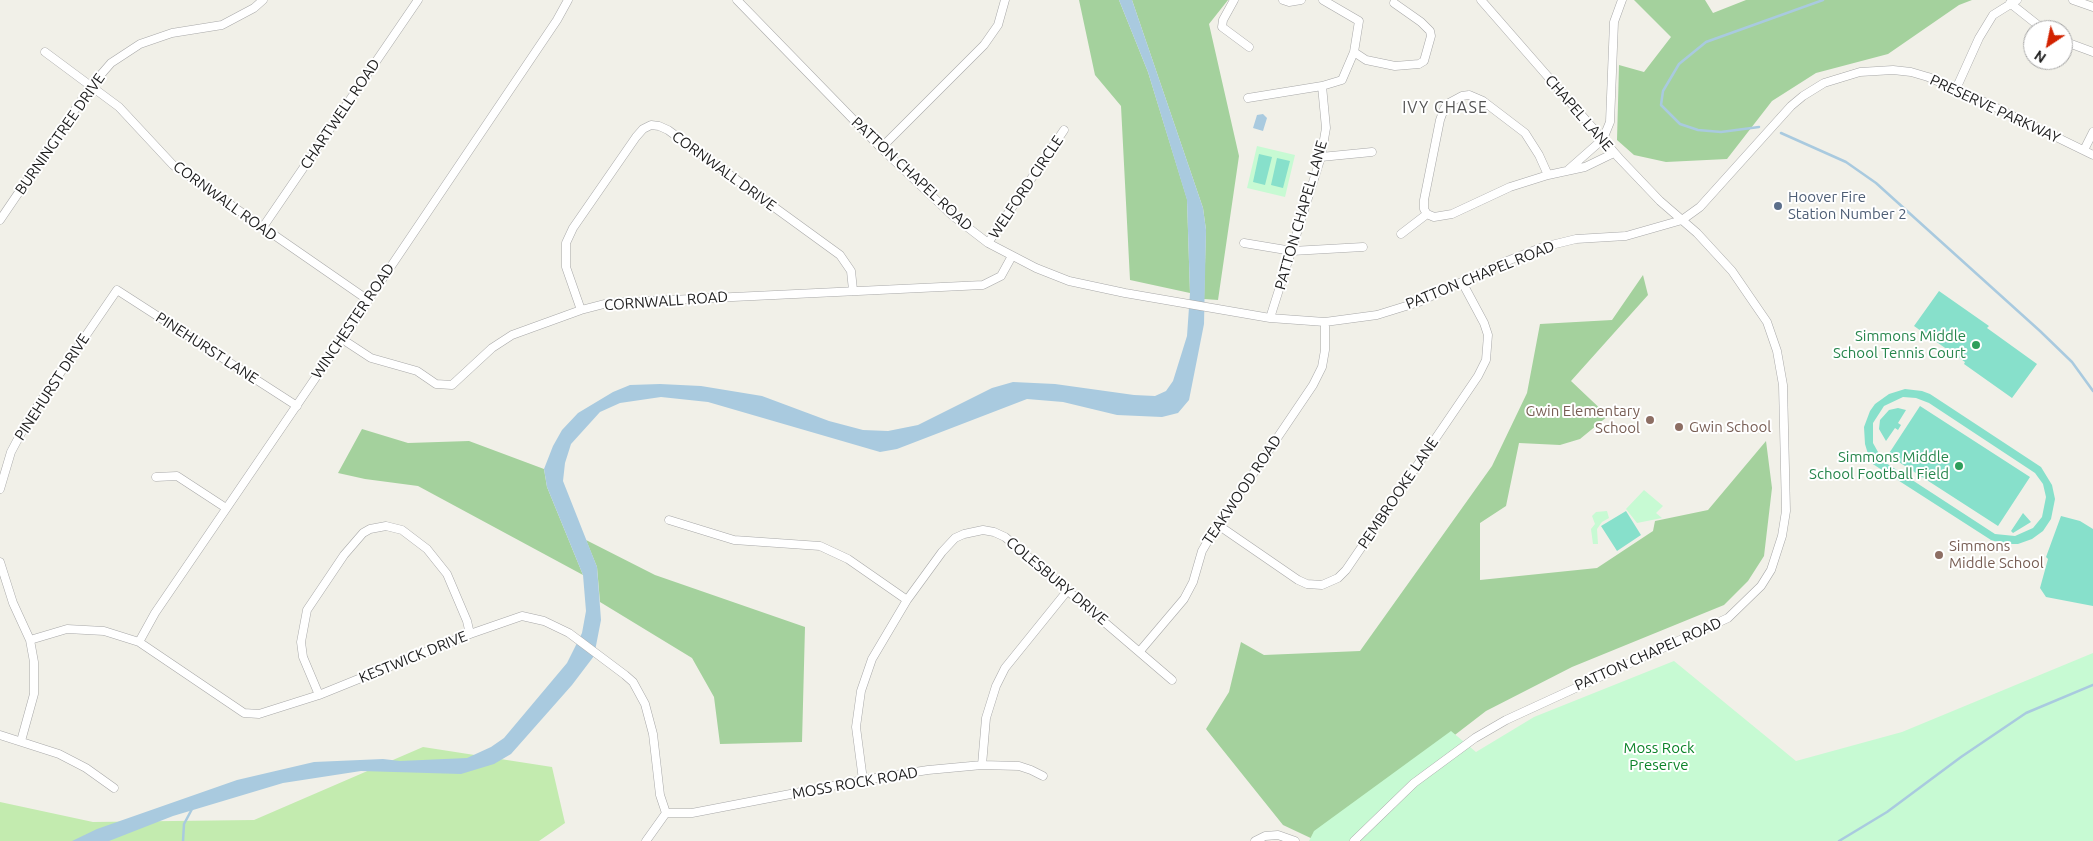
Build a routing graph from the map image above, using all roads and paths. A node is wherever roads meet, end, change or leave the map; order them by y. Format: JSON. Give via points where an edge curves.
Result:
{"nodes":[{"id":1,"x":263,"y":0,"type":"edge"},
{"id":2,"x":418,"y":0,"type":"edge"},
{"id":3,"x":568,"y":0,"type":"edge"},
{"id":4,"x":737,"y":0,"type":"edge"},
{"id":5,"x":1005,"y":0,"type":"edge"},
{"id":6,"x":1234,"y":0,"type":"edge"},
{"id":7,"x":1283,"y":0,"type":"edge"},
{"id":8,"x":1301,"y":0,"type":"edge"},
{"id":9,"x":1323,"y":0,"type":"edge"},
{"id":10,"x":1481,"y":0,"type":"edge"},
{"id":11,"x":1622,"y":0,"type":"edge"},
{"id":12,"x":2073,"y":0,"type":"edge"},
{"id":13,"x":2013,"y":1,"type":"edge"},
{"id":14,"x":1394,"y":3,"type":"dead end"},
{"id":15,"x":2093,"y":7,"type":"edge"},
{"id":16,"x":2033,"y":20,"type":"edge"},
{"id":17,"x":2073,"y":45,"type":"edge"},
{"id":18,"x":1250,"y":47,"type":"dead end"},
{"id":19,"x":45,"y":52,"type":"dead end"},
{"id":20,"x":1354,"y":52,"type":"junction"},
{"id":21,"x":2093,"y":52,"type":"edge"},
{"id":22,"x":91,"y":86,"type":"junction"},
{"id":23,"x":1322,"y":86,"type":"junction"},
{"id":24,"x":1956,"y":89,"type":"junction"},
{"id":25,"x":1248,"y":98,"type":"dead end"},
{"id":26,"x":1064,"y":130,"type":"dead end"},
{"id":27,"x":2093,"y":132,"type":"edge"},
{"id":28,"x":1603,"y":140,"type":"junction"},
{"id":29,"x":881,"y":148,"type":"junction"},
{"id":30,"x":2084,"y":150,"type":"junction"},
{"id":31,"x":1372,"y":152,"type":"dead end"},
{"id":32,"x":1614,"y":153,"type":"junction"},
{"id":33,"x":2093,"y":155,"type":"edge"},
{"id":34,"x":1321,"y":157,"type":"junction"},
{"id":35,"x":1569,"y":169,"type":"junction"},
{"id":36,"x":1548,"y":175,"type":"junction"},
{"id":37,"x":1427,"y":214,"type":"junction"},
{"id":38,"x":0,"y":220,"type":"edge"},
{"id":39,"x":1682,"y":220,"type":"junction"},
{"id":40,"x":263,"y":227,"type":"junction"},
{"id":41,"x":1401,"y":234,"type":"dead end"},
{"id":42,"x":988,"y":243,"type":"junction"},
{"id":43,"x":1244,"y":244,"type":"dead end"},
{"id":44,"x":1363,"y":247,"type":"dead end"},
{"id":45,"x":1292,"y":251,"type":"junction"},
{"id":46,"x":1012,"y":256,"type":"junction"},
{"id":47,"x":1462,"y":282,"type":"junction"},
{"id":48,"x":117,"y":290,"type":"joint"},
{"id":49,"x":853,"y":290,"type":"junction"},
{"id":50,"x":368,"y":300,"type":"junction"},
{"id":51,"x":580,"y":310,"type":"junction"},
{"id":52,"x":1270,"y":318,"type":"junction"},
{"id":53,"x":1325,"y":322,"type":"junction"},
{"id":54,"x":342,"y":339,"type":"junction"},
{"id":55,"x":297,"y":406,"type":"junction"},
{"id":56,"x":156,"y":477,"type":"dead end"},
{"id":57,"x":0,"y":489,"type":"edge"},
{"id":58,"x":226,"y":508,"type":"junction"},
{"id":59,"x":669,"y":520,"type":"dead end"},
{"id":60,"x":1218,"y":525,"type":"junction"},
{"id":61,"x":0,"y":562,"type":"edge"},
{"id":62,"x":1068,"y":590,"type":"junction"},
{"id":63,"x":907,"y":600,"type":"junction"},
{"id":64,"x":470,"y":634,"type":"junction"},
{"id":65,"x":30,"y":640,"type":"junction"},
{"id":66,"x":139,"y":642,"type":"junction"},
{"id":67,"x":1140,"y":651,"type":"junction"},
{"id":68,"x":1172,"y":680,"type":"dead end"},
{"id":69,"x":319,"y":694,"type":"junction"},
{"id":70,"x":0,"y":734,"type":"edge"},
{"id":71,"x":22,"y":741,"type":"junction"},
{"id":72,"x":982,"y":765,"type":"junction"},
{"id":73,"x":1043,"y":776,"type":"dead end"},
{"id":74,"x":863,"y":780,"type":"junction"},
{"id":75,"x":114,"y":788,"type":"dead end"},
{"id":76,"x":666,"y":813,"type":"junction"},
{"id":77,"x":646,"y":841,"type":"edge"},
{"id":78,"x":1255,"y":841,"type":"edge"},
{"id":79,"x":1295,"y":841,"type":"edge"},
{"id":80,"x":1354,"y":841,"type":"edge"}],
"edges":[{"from":1,"to":22,"type":"street","name":"BURNINGTREE DRIVE","via":[[222,25],[172,33],[140,44],[111,63]]},
{"from":2,"to":40,"type":"street","name":"CHARTWELL ROAD"},
{"from":3,"to":50,"type":"street","name":"WINCHESTER ROAD"},
{"from":4,"to":29,"type":"street","name":"PATTON CHAPEL ROAD"},
{"from":5,"to":29,"type":"street","via":[[998,25],[984,45]]},
{"from":6,"to":18,"type":"street","via":[[1222,27]]},
{"from":7,"to":8,"type":"street"},
{"from":9,"to":20,"type":"street","via":[[1359,20]]},
{"from":10,"to":28,"type":"street","name":"CHAPEL LANE"},
{"from":11,"to":28,"type":"street","via":[[1614,22],[1610,122]]},
{"from":12,"to":15,"type":"street"},
{"from":13,"to":16,"type":"street"},
{"from":13,"to":24,"type":"street","via":[[1994,15],[1978,38]]},
{"from":14,"to":20,"type":"street","via":[[1430,31],[1424,62],[1388,65],[1366,60]]},
{"from":17,"to":21,"type":"street"},
{"from":19,"to":22,"type":"street","name":"CORNWALL ROAD"},
{"from":20,"to":23,"type":"street","via":[[1342,80]]},
{"from":22,"to":38,"type":"street","name":"BURNINGTREE DRIVE"},
{"from":22,"to":40,"type":"street","name":"CORNWALL ROAD","via":[[119,107],[173,165]]},
{"from":23,"to":25,"type":"street"},
{"from":23,"to":34,"type":"street","name":"PATTON CHAPEL LANE","via":[[1326,128]]},
{"from":24,"to":30,"type":"street","name":"PRESERVE PARKWAY"},
{"from":24,"to":39,"type":"street","name":"PRESERVE PARKWAY","via":[[1928,77],[1893,70],[1860,72],[1824,83],[1791,106],[1700,207]]},
{"from":26,"to":42,"type":"street","name":"WELFORD CIRCLE"},
{"from":27,"to":30,"type":"street"},
{"from":28,"to":32,"type":"street","name":"CHAPEL LANE"},
{"from":28,"to":35,"type":"street"},
{"from":29,"to":42,"type":"street","name":"PATTON CHAPEL ROAD","via":[[953,216]]},
{"from":30,"to":33,"type":"street","name":"PRESERVE PARKWAY"},
{"from":31,"to":34,"type":"street"},
{"from":32,"to":35,"type":"street","via":[[1585,167]]},
{"from":32,"to":39,"type":"street","name":"CHAPEL LANE"},
{"from":34,"to":45,"type":"street","name":"PATTON CHAPEL LANE"},
{"from":35,"to":36,"type":"street"},
{"from":36,"to":37,"type":"street","via":[[1502,190],[1452,214],[1442,217]]},
{"from":36,"to":37,"type":"street","via":[[1540,155],[1525,133],[1483,101],[1469,95],[1462,96],[1449,103],[1440,120],[1424,200]]},
{"from":37,"to":41,"type":"street"},
{"from":39,"to":47,"type":"street","name":"PATTON CHAPEL ROAD","via":[[1626,236],[1560,242]]},
{"from":39,"to":80,"type":"street","name":"PATTON CHAPEL ROAD","via":[[1732,271],[1749,294],[1767,322],[1777,351],[1783,385],[1786,510],[1771,570],[1762,586],[1728,618],[1523,711],[1475,738],[1414,783]]},
{"from":40,"to":50,"type":"street","name":"CORNWALL ROAD"},
{"from":42,"to":46,"type":"street","name":"PATTON CHAPEL ROAD"},
{"from":43,"to":45,"type":"street"},
{"from":44,"to":45,"type":"street"},
{"from":45,"to":52,"type":"street","name":"PATTON CHAPEL LANE"},
{"from":46,"to":49,"type":"street","name":"CORNWALL ROAD","via":[[1001,276],[983,285]]},
{"from":46,"to":52,"type":"street","name":"PATTON CHAPEL ROAD","via":[[1069,281]]},
{"from":47,"to":53,"type":"street","name":"PATTON CHAPEL ROAD","via":[[1393,311]]},
{"from":47,"to":60,"type":"street","name":"PEMBROOKE LANE","via":[[1488,335],[1486,360],[1352,562],[1338,578],[1322,585],[1307,584]]},
{"from":48,"to":55,"type":"street","name":"PINEHURST LANE"},
{"from":48,"to":57,"type":"street","name":"PINEHURST DRIVE","via":[[28,420],[11,452]]},
{"from":49,"to":51,"type":"street","name":"CORNWALL ROAD","via":[[620,301]]},
{"from":49,"to":51,"type":"street","name":"CORNWALL DRIVE","via":[[851,271],[840,255],[668,130],[651,125],[636,137],[572,228],[566,243],[566,267]]},
{"from":50,"to":54,"type":"street","name":"WINCHESTER ROAD"},
{"from":51,"to":54,"type":"street","name":"CORNWALL ROAD","via":[[512,334],[452,385],[436,384],[417,371],[371,358]]},
{"from":52,"to":53,"type":"street","name":"PATTON CHAPEL ROAD"},
{"from":53,"to":60,"type":"street","name":"TEAKWOOD ROAD","via":[[1322,368]]},
{"from":54,"to":55,"type":"street","name":"WINCHESTER ROAD"},
{"from":55,"to":58,"type":"street","name":"WINCHESTER ROAD"},
{"from":56,"to":58,"type":"street","via":[[177,476]]},
{"from":58,"to":66,"type":"street","name":"WINCHESTER ROAD"},
{"from":59,"to":63,"type":"street","via":[[734,540],[820,546],[848,559]]},
{"from":60,"to":67,"type":"street","name":"TEAKWOOD ROAD","via":[[1202,551],[1184,599]]},
{"from":61,"to":65,"type":"street"},
{"from":62,"to":63,"type":"street","name":"COLESBURY DRIVE","via":[[1005,537],[983,530],[964,534],[949,543]]},
{"from":62,"to":67,"type":"street","name":"COLESBURY DRIVE"},
{"from":62,"to":72,"type":"street","via":[[1005,668],[996,686],[986,718]]},
{"from":63,"to":74,"type":"street","name":"COLESBURY DRIVE","via":[[872,659],[861,691],[856,727]]},
{"from":64,"to":69,"type":"street","name":"KESTWICK DRIVE"},
{"from":64,"to":69,"type":"street","via":[[450,581],[427,549],[402,530],[386,526],[370,529],[344,555],[307,610],[301,642],[303,657]]},
{"from":64,"to":76,"type":"street","name":"KESTWICK DRIVE","via":[[522,616],[544,621],[569,633],[633,682],[645,704]]},
{"from":65,"to":66,"type":"street","name":"KESTWICK DRIVE","via":[[67,629],[84,629],[104,631]]},
{"from":65,"to":71,"type":"street","via":[[35,688]]},
{"from":66,"to":69,"type":"street","name":"KESTWICK DRIVE","via":[[244,713],[259,714]]},
{"from":67,"to":68,"type":"street","name":"COLESBURY DRIVE"},
{"from":70,"to":71,"type":"street"},
{"from":71,"to":75,"type":"street","via":[[73,761]]},
{"from":72,"to":73,"type":"street","name":"MOSS ROCK ROAD","via":[[1020,766]]},
{"from":72,"to":74,"type":"street","name":"MOSS ROCK ROAD"},
{"from":74,"to":76,"type":"street","name":"MOSS ROCK ROAD","via":[[692,813]]},
{"from":76,"to":77,"type":"street"},
{"from":78,"to":79,"type":"street","via":[[1278,835]]}]}
